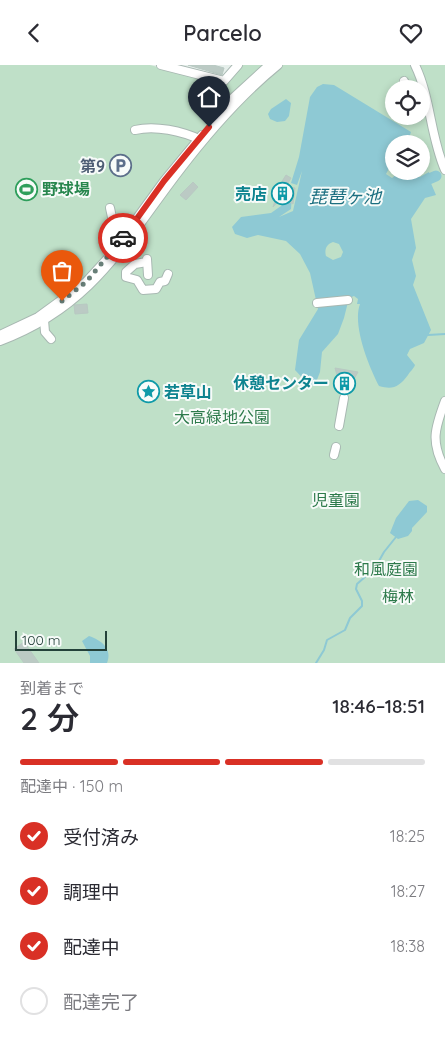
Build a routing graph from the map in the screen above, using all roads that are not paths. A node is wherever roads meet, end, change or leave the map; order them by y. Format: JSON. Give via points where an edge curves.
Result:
{"nodes":[{"id":1,"x":161,"y":65,"type":"edge"},
{"id":2,"x":238,"y":65,"type":"edge"},
{"id":3,"x":269,"y":65,"type":"edge"},
{"id":4,"x":278,"y":65,"type":"edge"},
{"id":5,"x":415,"y":65,"type":"edge"},
{"id":6,"x":230,"y":110,"type":"junction"},
{"id":7,"x":135,"y":130,"type":"dead end"},
{"id":8,"x":203,"y":141,"type":"junction"},
{"id":9,"x":445,"y":170,"type":"edge"},
{"id":10,"x":110,"y":208,"type":"dead end"},
{"id":11,"x":118,"y":245,"type":"junction"},
{"id":12,"x":168,"y":274,"type":"dead end"},
{"id":13,"x":148,"y":275,"type":"dead end"},
{"id":14,"x":348,"y":301,"type":"dead end"},
{"id":15,"x":317,"y":303,"type":"dead end"},
{"id":16,"x":44,"y":320,"type":"junction"},
{"id":17,"x":0,"y":335,"type":"edge"},
{"id":18,"x":50,"y":339,"type":"dead end"},
{"id":19,"x":0,"y":341,"type":"edge"},
{"id":20,"x":344,"y":398,"type":"dead end"},
{"id":21,"x":445,"y":401,"type":"edge"},
{"id":22,"x":340,"y":426,"type":"dead end"},
{"id":23,"x":445,"y":469,"type":"edge"}],
"edges":[{"from":1,"to":2,"type":"street","via":[[224,81]]},
{"from":3,"to":6,"type":"street","via":[[251,81]]},
{"from":4,"to":6,"type":"street"},
{"from":5,"to":9,"type":"street"},
{"from":6,"to":8,"type":"street"},
{"from":7,"to":8,"type":"street","via":[[145,127],[159,129]]},
{"from":8,"to":11,"type":"street","via":[[164,181]]},
{"from":8,"to":16,"type":"street","via":[[105,270],[85,290]]},
{"from":10,"to":11,"type":"street"},
{"from":11,"to":17,"type":"street","via":[[72,293],[38,317]]},
{"from":12,"to":13,"type":"street","via":[[156,289],[143,290],[137,280],[126,277],[126,272],[135,264],[147,261]]},
{"from":14,"to":15,"type":"street"},
{"from":16,"to":18,"type":"street","via":[[45,332]]},
{"from":16,"to":19,"type":"street"},
{"from":20,"to":22,"type":"street"},
{"from":21,"to":23,"type":"street","via":[[434,442]]}]}
